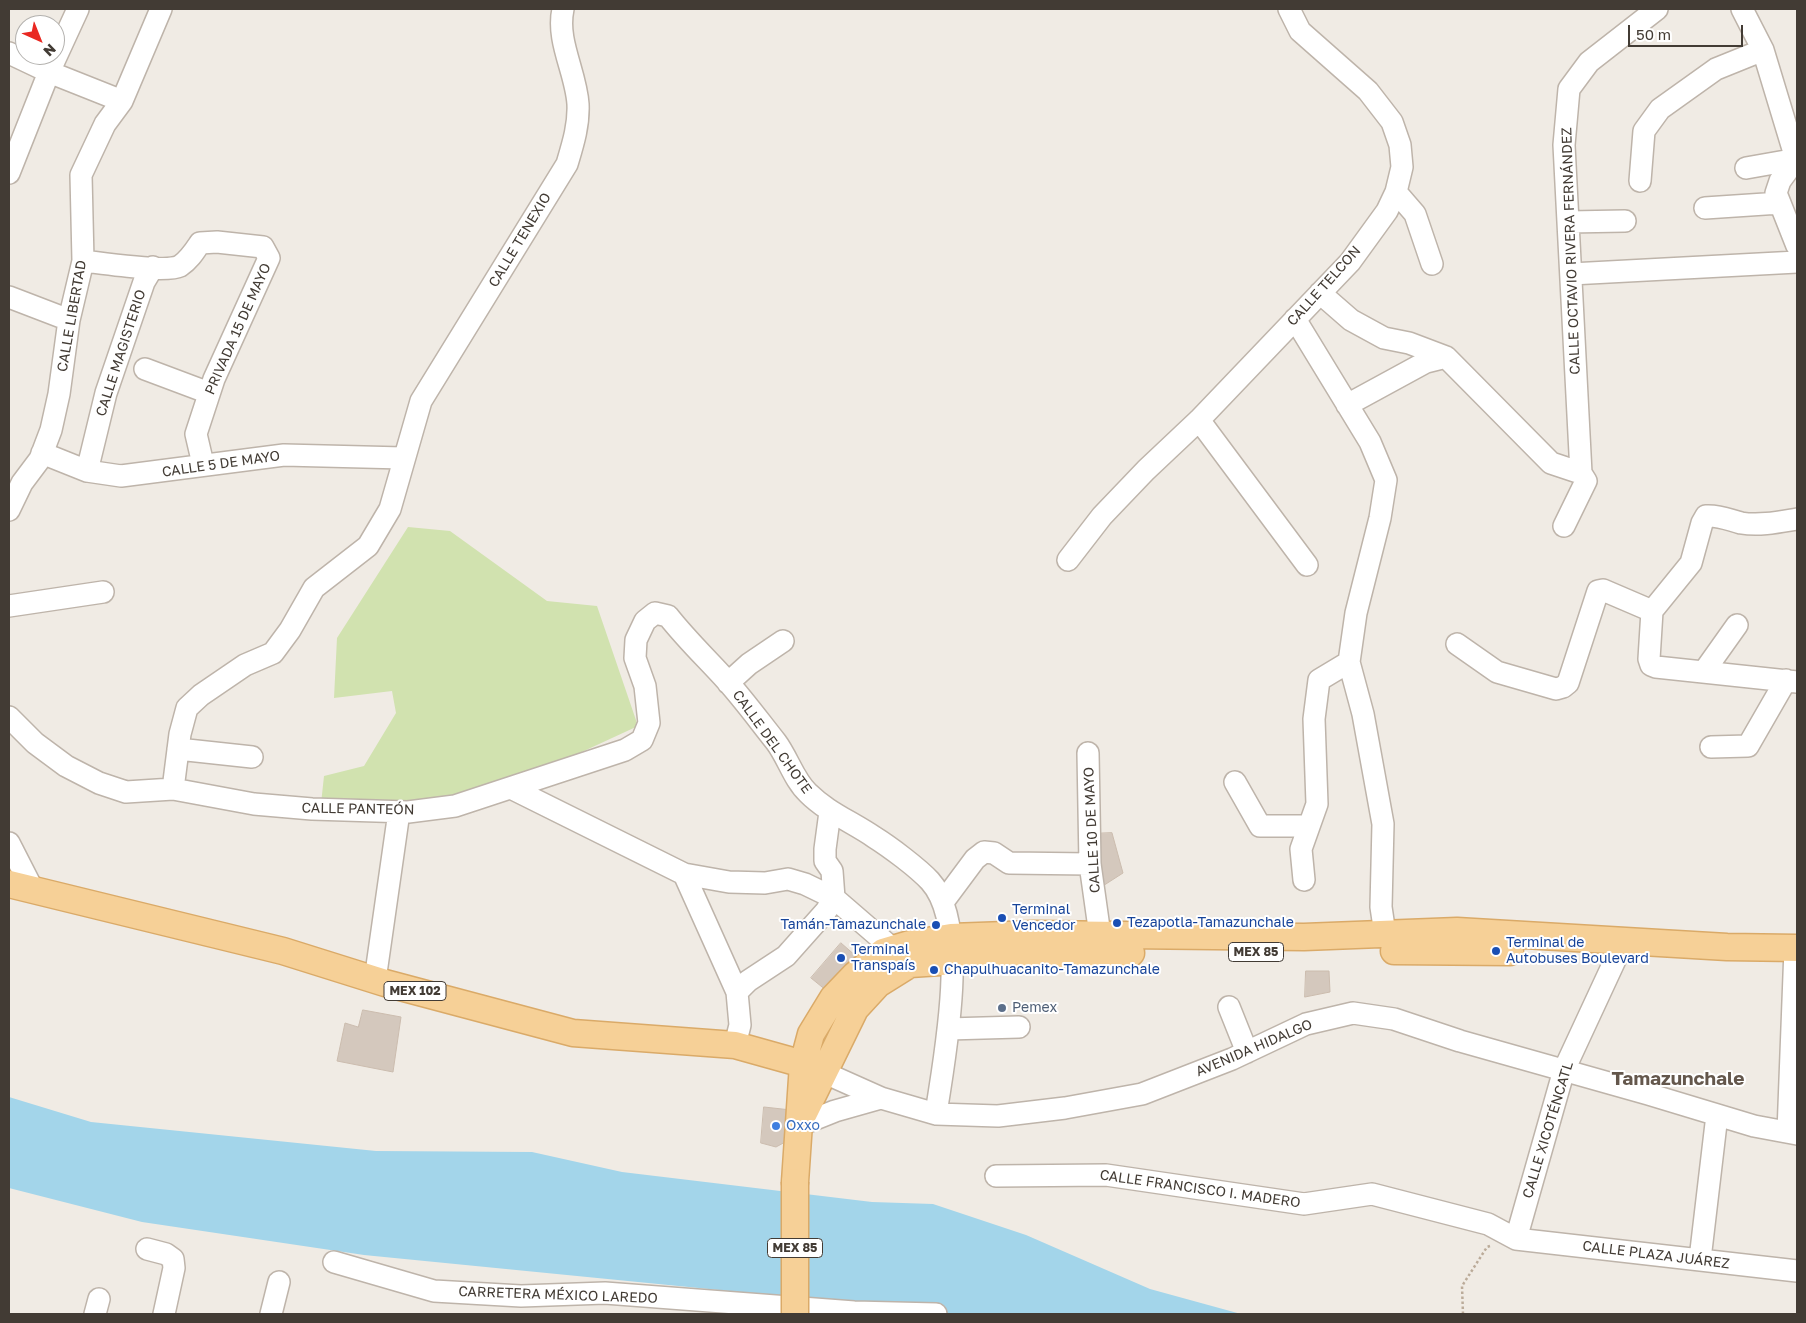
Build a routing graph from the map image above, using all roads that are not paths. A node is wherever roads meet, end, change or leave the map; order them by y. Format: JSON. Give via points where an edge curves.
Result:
{"nodes":[{"id":1,"x":78,"y":9,"type":"edge"},
{"id":2,"x":161,"y":9,"type":"edge"},
{"id":3,"x":563,"y":9,"type":"edge"},
{"id":4,"x":1289,"y":9,"type":"edge"},
{"id":5,"x":1657,"y":9,"type":"edge"},
{"id":6,"x":1742,"y":9,"type":"edge"},
{"id":7,"x":1763,"y":50,"type":"junction"},
{"id":8,"x":9,"y":53,"type":"edge"},
{"id":9,"x":49,"y":72,"type":"junction"},
{"id":10,"x":122,"y":101,"type":"junction"},
{"id":11,"x":1797,"y":159,"type":"edge"},
{"id":12,"x":1746,"y":168,"type":"dead end"},
{"id":13,"x":9,"y":173,"type":"edge"},
{"id":14,"x":1640,"y":181,"type":"dead end"},
{"id":15,"x":1396,"y":192,"type":"junction"},
{"id":16,"x":1780,"y":204,"type":"junction"},
{"id":17,"x":1705,"y":208,"type":"dead end"},
{"id":18,"x":1625,"y":221,"type":"dead end"},
{"id":19,"x":1568,"y":222,"type":"junction"},
{"id":20,"x":1797,"y":246,"type":"edge"},
{"id":21,"x":83,"y":261,"type":"junction"},
{"id":22,"x":1797,"y":262,"type":"edge"},
{"id":23,"x":1432,"y":264,"type":"dead end"},
{"id":24,"x":153,"y":267,"type":"junction"},
{"id":25,"x":1571,"y":274,"type":"junction"},
{"id":26,"x":1320,"y":293,"type":"junction"},
{"id":27,"x":9,"y":297,"type":"edge"},
{"id":28,"x":69,"y":320,"type":"junction"},
{"id":29,"x":1295,"y":320,"type":"junction"},
{"id":30,"x":1446,"y":357,"type":"junction"},
{"id":31,"x":145,"y":369,"type":"dead end"},
{"id":32,"x":209,"y":393,"type":"junction"},
{"id":33,"x":1347,"y":405,"type":"junction"},
{"id":34,"x":1199,"y":420,"type":"junction"},
{"id":35,"x":42,"y":453,"type":"junction"},
{"id":36,"x":403,"y":458,"type":"junction"},
{"id":37,"x":203,"y":464,"type":"junction"},
{"id":38,"x":88,"y":471,"type":"junction"},
{"id":39,"x":1581,"y":473,"type":"junction"},
{"id":40,"x":9,"y":510,"type":"edge"},
{"id":41,"x":1797,"y":519,"type":"edge"},
{"id":42,"x":1564,"y":526,"type":"dead end"},
{"id":43,"x":1068,"y":560,"type":"dead end"},
{"id":44,"x":1307,"y":565,"type":"dead end"},
{"id":45,"x":103,"y":592,"type":"dead end"},
{"id":46,"x":9,"y":606,"type":"edge"},
{"id":47,"x":1652,"y":611,"type":"junction"},
{"id":48,"x":655,"y":613,"type":"joint"},
{"id":49,"x":1737,"y":625,"type":"dead end"},
{"id":50,"x":783,"y":641,"type":"dead end"},
{"id":51,"x":1457,"y":644,"type":"dead end"},
{"id":52,"x":1349,"y":662,"type":"junction"},
{"id":53,"x":1705,"y":670,"type":"junction"},
{"id":54,"x":1792,"y":681,"type":"edge"},
{"id":55,"x":728,"y":683,"type":"junction"},
{"id":56,"x":9,"y":718,"type":"edge"},
{"id":57,"x":1711,"y":747,"type":"dead end"},
{"id":58,"x":178,"y":749,"type":"junction"},
{"id":59,"x":1088,"y":753,"type":"dead end"},
{"id":60,"x":252,"y":757,"type":"dead end"},
{"id":61,"x":1235,"y":782,"type":"dead end"},
{"id":62,"x":511,"y":788,"type":"junction"},
{"id":63,"x":173,"y":789,"type":"junction"},
{"id":64,"x":399,"y":812,"type":"junction"},
{"id":65,"x":830,"y":812,"type":"junction"},
{"id":66,"x":1309,"y":826,"type":"junction"},
{"id":67,"x":9,"y":843,"type":"edge"},
{"id":68,"x":1090,"y":864,"type":"junction"},
{"id":69,"x":684,"y":874,"type":"junction"},
{"id":70,"x":1304,"y":880,"type":"dead end"},
{"id":71,"x":21,"y":887,"type":"edge"},
{"id":72,"x":834,"y":898,"type":"junction"},
{"id":73,"x":943,"y":902,"type":"junction"},
{"id":74,"x":1385,"y":934,"type":"junction"},
{"id":75,"x":1100,"y":935,"type":"junction"},
{"id":76,"x":1304,"y":944,"type":"junction"},
{"id":77,"x":893,"y":949,"type":"junction"},
{"id":78,"x":952,"y":949,"type":"junction"},
{"id":79,"x":1619,"y":949,"type":"junction"},
{"id":80,"x":1796,"y":957,"type":"edge"},
{"id":81,"x":375,"y":980,"type":"junction"},
{"id":82,"x":737,"y":992,"type":"junction"},
{"id":83,"x":1229,"y":1006,"type":"dead end"},
{"id":84,"x":1019,"y":1028,"type":"dead end"},
{"id":85,"x":948,"y":1029,"type":"junction"},
{"id":86,"x":735,"y":1045,"type":"junction"},
{"id":87,"x":1247,"y":1052,"type":"junction"},
{"id":88,"x":814,"y":1068,"type":"junction"},
{"id":89,"x":1564,"y":1070,"type":"junction"},
{"id":90,"x":881,"y":1098,"type":"junction"},
{"id":91,"x":936,"y":1114,"type":"junction"},
{"id":92,"x":1716,"y":1115,"type":"junction"},
{"id":93,"x":800,"y":1122,"type":"junction"},
{"id":94,"x":1793,"y":1133,"type":"edge"},
{"id":95,"x":996,"y":1176,"type":"dead end"},
{"id":96,"x":1516,"y":1238,"type":"junction"},
{"id":97,"x":147,"y":1249,"type":"dead end"},
{"id":98,"x":1700,"y":1259,"type":"junction"},
{"id":99,"x":334,"y":1262,"type":"dead end"},
{"id":100,"x":1797,"y":1271,"type":"edge"},
{"id":101,"x":279,"y":1282,"type":"dead end"},
{"id":102,"x":164,"y":1314,"type":"edge"},
{"id":103,"x":271,"y":1314,"type":"edge"},
{"id":104,"x":795,"y":1314,"type":"edge"},
{"id":105,"x":936,"y":1314,"type":"edge"}],
"edges":[{"from":1,"to":9,"type":"street"},
{"from":2,"to":10,"type":"street","name":"CALLE LIBERTAD"},
{"from":3,"to":36,"type":"street","name":"CALLE TENEXIO","via":[[563,41],[578,103],[576,132],[566,164],[421,401]]},
{"from":4,"to":15,"type":"street","name":"CALLE TELCON","via":[[1300,31],[1368,91],[1392,122],[1400,145],[1402,167]]},
{"from":5,"to":19,"type":"street","name":"CALLE OCTAVIO RIVERA FERNÁNDEZ","via":[[1589,62],[1569,89],[1564,145]]},
{"from":6,"to":7,"type":"street"},
{"from":7,"to":11,"type":"street"},
{"from":7,"to":14,"type":"street","via":[[1716,69],[1660,109],[1644,131]]},
{"from":8,"to":9,"type":"street"},
{"from":9,"to":10,"type":"street"},
{"from":9,"to":13,"type":"street"},
{"from":10,"to":21,"type":"street","name":"CALLE LIBERTAD","via":[[105,124],[81,176]]},
{"from":11,"to":12,"type":"street"},
{"from":11,"to":16,"type":"street","via":[[1780,181],[1776,193]]},
{"from":15,"to":23,"type":"street","via":[[1415,214]]},
{"from":15,"to":26,"type":"street","name":"CALLE TELCON","via":[[1387,211],[1350,262]]},
{"from":16,"to":17,"type":"street"},
{"from":16,"to":20,"type":"street"},
{"from":18,"to":19,"type":"street"},
{"from":19,"to":25,"type":"street","name":"CALLE OCTAVIO RIVERA FERNÁNDEZ"},
{"from":21,"to":24,"type":"street"},
{"from":21,"to":28,"type":"street","name":"CALLE LIBERTAD"},
{"from":22,"to":25,"type":"street"},
{"from":24,"to":32,"type":"street","name":"PRIVADA 15 DE MAYO","via":[[178,267],[191,258],[200,243],[263,247],[267,252],[269,258]]},
{"from":24,"to":38,"type":"street","name":"CALLE MAGISTERIO","via":[[144,282],[106,393]]},
{"from":25,"to":39,"type":"street","name":"CALLE OCTAVIO RIVERA FERNÁNDEZ"},
{"from":26,"to":29,"type":"street","name":"CALLE TELCON"},
{"from":26,"to":30,"type":"street","via":[[1351,320],[1384,338],[1409,343]]},
{"from":27,"to":28,"type":"street"},
{"from":28,"to":35,"type":"street","name":"CALLE LIBERTAD","via":[[59,394]]},
{"from":29,"to":33,"type":"street"},
{"from":29,"to":34,"type":"street","name":"CALLE TELCON"},
{"from":30,"to":33,"type":"street","via":[[1426,362]]},
{"from":30,"to":39,"type":"street","via":[[1552,463]]},
{"from":31,"to":32,"type":"street"},
{"from":32,"to":37,"type":"street","name":"PRIVADA 15 DE MAYO","via":[[196,434]]},
{"from":33,"to":52,"type":"street","via":[[1370,442],[1386,480],[1380,518],[1356,613]]},
{"from":34,"to":43,"type":"street","name":"CALLE TELCON","via":[[1102,516]]},
{"from":34,"to":44,"type":"street"},
{"from":35,"to":38,"type":"street","name":"CALLE 5 DE MAYO"},
{"from":35,"to":40,"type":"street","name":"CALLE LIBERTAD"},
{"from":36,"to":37,"type":"street","name":"CALLE 5 DE MAYO","via":[[284,455]]},
{"from":36,"to":58,"type":"street","name":"CALLE TENEXIO","via":[[390,509],[368,546],[314,588],[273,653],[245,665],[187,708]]},
{"from":37,"to":38,"type":"street","name":"CALLE 5 DE MAYO","via":[[121,476]]},
{"from":39,"to":42,"type":"street","name":"CALLE OCTAVIO RIVERA FERNÁNDEZ","via":[[1586,480]]},
{"from":41,"to":47,"type":"street","via":[[1763,524],[1706,516],[1691,563]]},
{"from":45,"to":46,"type":"street"},
{"from":47,"to":51,"type":"street","via":[[1603,590],[1598,591],[1564,688],[1556,689],[1497,672]]},
{"from":47,"to":53,"type":"street","via":[[1651,665]]},
{"from":48,"to":55,"type":"street","name":"CALLE DEL CHOTE","via":[[668,616]]},
{"from":48,"to":62,"type":"street","name":"CALLE PANTEÓN","via":[[645,621],[636,640],[635,658],[645,686],[649,722],[642,740],[625,750]]},
{"from":49,"to":53,"type":"street"},
{"from":50,"to":55,"type":"street"},
{"from":52,"to":66,"type":"street","via":[[1320,680],[1314,719],[1317,804]]},
{"from":52,"to":74,"type":"street","via":[[1363,714],[1383,824],[1381,907]]},
{"from":53,"to":54,"type":"street"},
{"from":54,"to":57,"type":"street","via":[[1748,746]]},
{"from":55,"to":65,"type":"street","name":"CALLE DEL CHOTE","via":[[777,744],[807,792]]},
{"from":56,"to":63,"type":"street","name":"CALLE PANTEÓN","via":[[66,766],[99,783],[126,792]]},
{"from":58,"to":60,"type":"street"},
{"from":58,"to":63,"type":"street","name":"CALLE TENEXIO"},
{"from":59,"to":68,"type":"street","name":"CALLE 10 DE MAYO"},
{"from":61,"to":66,"type":"street","via":[[1260,826]]},
{"from":62,"to":64,"type":"street","name":"CALLE PANTEÓN","via":[[455,806]]},
{"from":62,"to":69,"type":"street"},
{"from":63,"to":64,"type":"street","name":"CALLE PANTEÓN","via":[[263,805]]},
{"from":64,"to":81,"type":"street"},
{"from":65,"to":72,"type":"street","via":[[826,861],[832,871]]},
{"from":65,"to":73,"type":"street","name":"CALLE DEL CHOTE","via":[[874,837],[924,876]]},
{"from":66,"to":70,"type":"street","via":[[1301,849]]},
{"from":67,"to":71,"type":"street"},
{"from":68,"to":73,"type":"street","via":[[1009,863],[994,853],[984,852],[975,859]]},
{"from":68,"to":75,"type":"street","name":"CALLE 10 DE MAYO"},
{"from":69,"to":72,"type":"street","via":[[729,882],[765,883],[788,879]]},
{"from":69,"to":82,"type":"street"},
{"from":71,"to":81,"type":"main road","number":"MEX 102","via":[[265,946]]},
{"from":72,"to":77,"type":"street"},
{"from":72,"to":82,"type":"street","via":[[786,956]]},
{"from":73,"to":78,"type":"street","name":"CALLE DEL CHOTE"},
{"from":74,"to":76,"type":"main road","number":"MEX 85"},
{"from":74,"to":79,"type":"main road","number":"MEX 85","via":[[1457,931]]},
{"from":75,"to":76,"type":"main road","number":"MEX 85"},
{"from":75,"to":78,"type":"main road","number":"MEX 85"},
{"from":76,"to":78,"type":"main road","number":"MEX 85","via":[[1062,954]]},
{"from":76,"to":79,"type":"main road","number":"MEX 85","via":[[1496,951]]},
{"from":77,"to":78,"type":"main road","number":"MEX 85"},
{"from":77,"to":88,"type":"main road","number":"MEX 85","via":[[883,952],[833,998],[811,1034]]},
{"from":78,"to":85,"type":"street","name":"CALLE DEL CHOTE"},
{"from":78,"to":88,"type":"main road","number":"MEX 85","via":[[910,964],[878,984],[855,1009],[838,1040]]},
{"from":79,"to":80,"type":"main road","number":"MEX 85"},
{"from":79,"to":89,"type":"street","name":"CALLE XICOTÉNCATL"},
{"from":80,"to":94,"type":"street"},
{"from":81,"to":86,"type":"main road","number":"MEX 102","via":[[573,1033]]},
{"from":82,"to":86,"type":"street","via":[[740,1025]]},
{"from":83,"to":87,"type":"street"},
{"from":84,"to":85,"type":"street"},
{"from":85,"to":91,"type":"street","name":"CALLE DEL CHOTE"},
{"from":86,"to":88,"type":"main road","number":"MEX 102"},
{"from":87,"to":89,"type":"street","name":"AVENIDA HIDALGO","via":[[1306,1024],[1353,1013],[1394,1018],[1460,1041]]},
{"from":87,"to":91,"type":"street","name":"AVENIDA HIDALGO","via":[[1142,1094],[998,1116]]},
{"from":88,"to":90,"type":"street","name":"AVENIDA HIDALGO"},
{"from":88,"to":93,"type":"main road","number":"MEX 85"},
{"from":89,"to":92,"type":"street","name":"AVENIDA HIDALGO"},
{"from":89,"to":96,"type":"street","name":"CALLE XICOTÉNCATL"},
{"from":90,"to":91,"type":"street","name":"AVENIDA HIDALGO"},
{"from":90,"to":93,"type":"street"},
{"from":92,"to":94,"type":"street","name":"AVENIDA HIDALGO"},
{"from":92,"to":98,"type":"street"},
{"from":93,"to":104,"type":"main road","number":"MEX 85","bridge":true,"via":[[795,1182]]},
{"from":95,"to":96,"type":"street","name":"CALLE FRANCISCO I. MADERO","via":[[1106,1175],[1304,1204],[1372,1194],[1488,1224]]},
{"from":96,"to":98,"type":"street","name":"CALLE PLAZA JUÁREZ"},
{"from":97,"to":102,"type":"street","via":[[173,1259]]},
{"from":98,"to":100,"type":"street","name":"CALLE PLAZA JUÁREZ"},
{"from":99,"to":105,"type":"street","name":"CARRETERA MÉXICO LAREDO","via":[[434,1291],[521,1296],[605,1293],[854,1312]]},
{"from":101,"to":103,"type":"street"}]}
